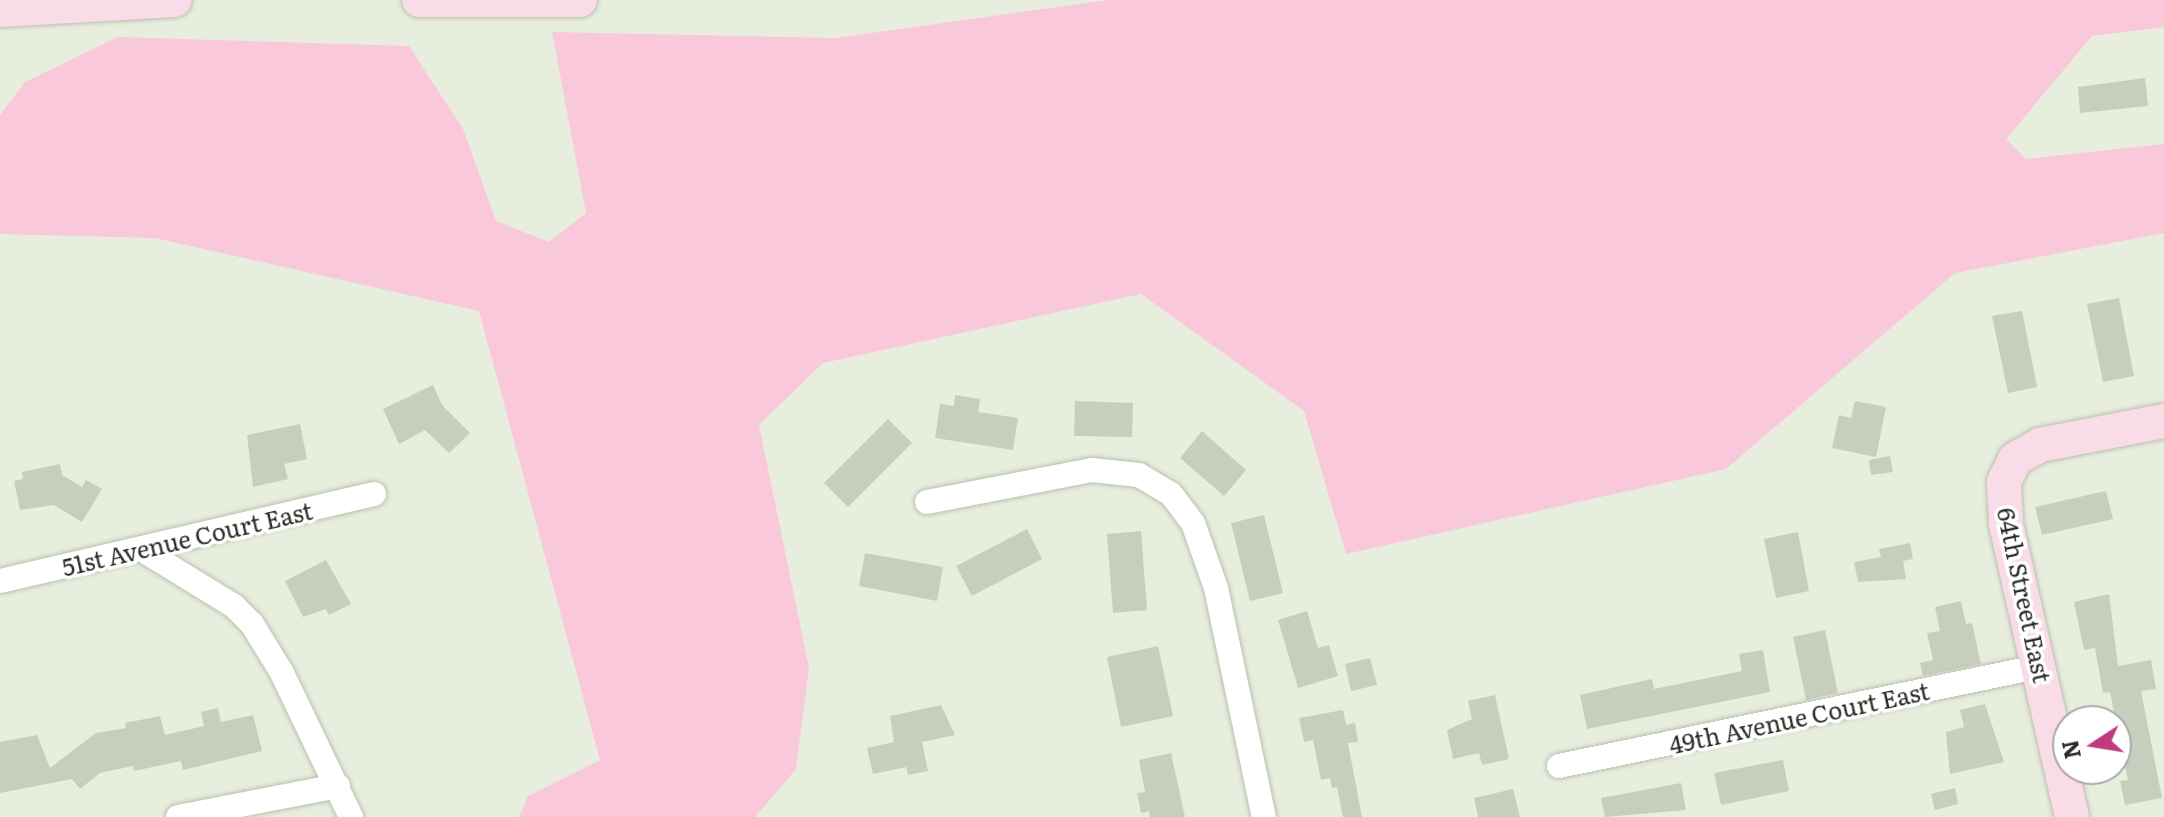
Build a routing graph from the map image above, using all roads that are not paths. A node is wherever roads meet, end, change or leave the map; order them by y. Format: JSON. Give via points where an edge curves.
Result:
{"nodes":[{"id":1,"x":175,"y":0,"type":"edge"},
{"id":2,"x":419,"y":0,"type":"edge"},
{"id":3,"x":580,"y":0,"type":"edge"},
{"id":4,"x":0,"y":10,"type":"edge"},
{"id":5,"x":2164,"y":421,"type":"edge"},
{"id":6,"x":374,"y":494,"type":"dead end"},
{"id":7,"x":927,"y":502,"type":"dead end"},
{"id":8,"x":141,"y":549,"type":"junction"},
{"id":9,"x":0,"y":581,"type":"edge"},
{"id":10,"x":2039,"y":667,"type":"junction"},
{"id":11,"x":1559,"y":766,"type":"dead end"},
{"id":12,"x":338,"y":786,"type":"junction"},
{"id":13,"x":178,"y":817,"type":"edge"},
{"id":14,"x":351,"y":817,"type":"edge"},
{"id":15,"x":1264,"y":817,"type":"edge"},
{"id":16,"x":2072,"y":817,"type":"edge"}],
"edges":[{"from":1,"to":4,"type":"street"},
{"from":2,"to":3,"type":"street"},
{"from":5,"to":10,"type":"street","name":"64th Street East","via":[[2040,445],[2009,467],[2004,482],[2006,523]]},
{"from":6,"to":8,"type":"street","name":"51st Avenue Court East"},
{"from":7,"to":15,"type":"street","via":[[1092,470],[1139,475],[1171,494],[1193,523],[1213,577]]},
{"from":8,"to":9,"type":"street","name":"51st Avenue Court East"},
{"from":8,"to":12,"type":"street","via":[[234,606],[252,624]]},
{"from":10,"to":11,"type":"street","name":"49th Avenue Court East"},
{"from":10,"to":16,"type":"street","name":"64th Street East"},
{"from":12,"to":13,"type":"street"},
{"from":12,"to":14,"type":"street"}]}
